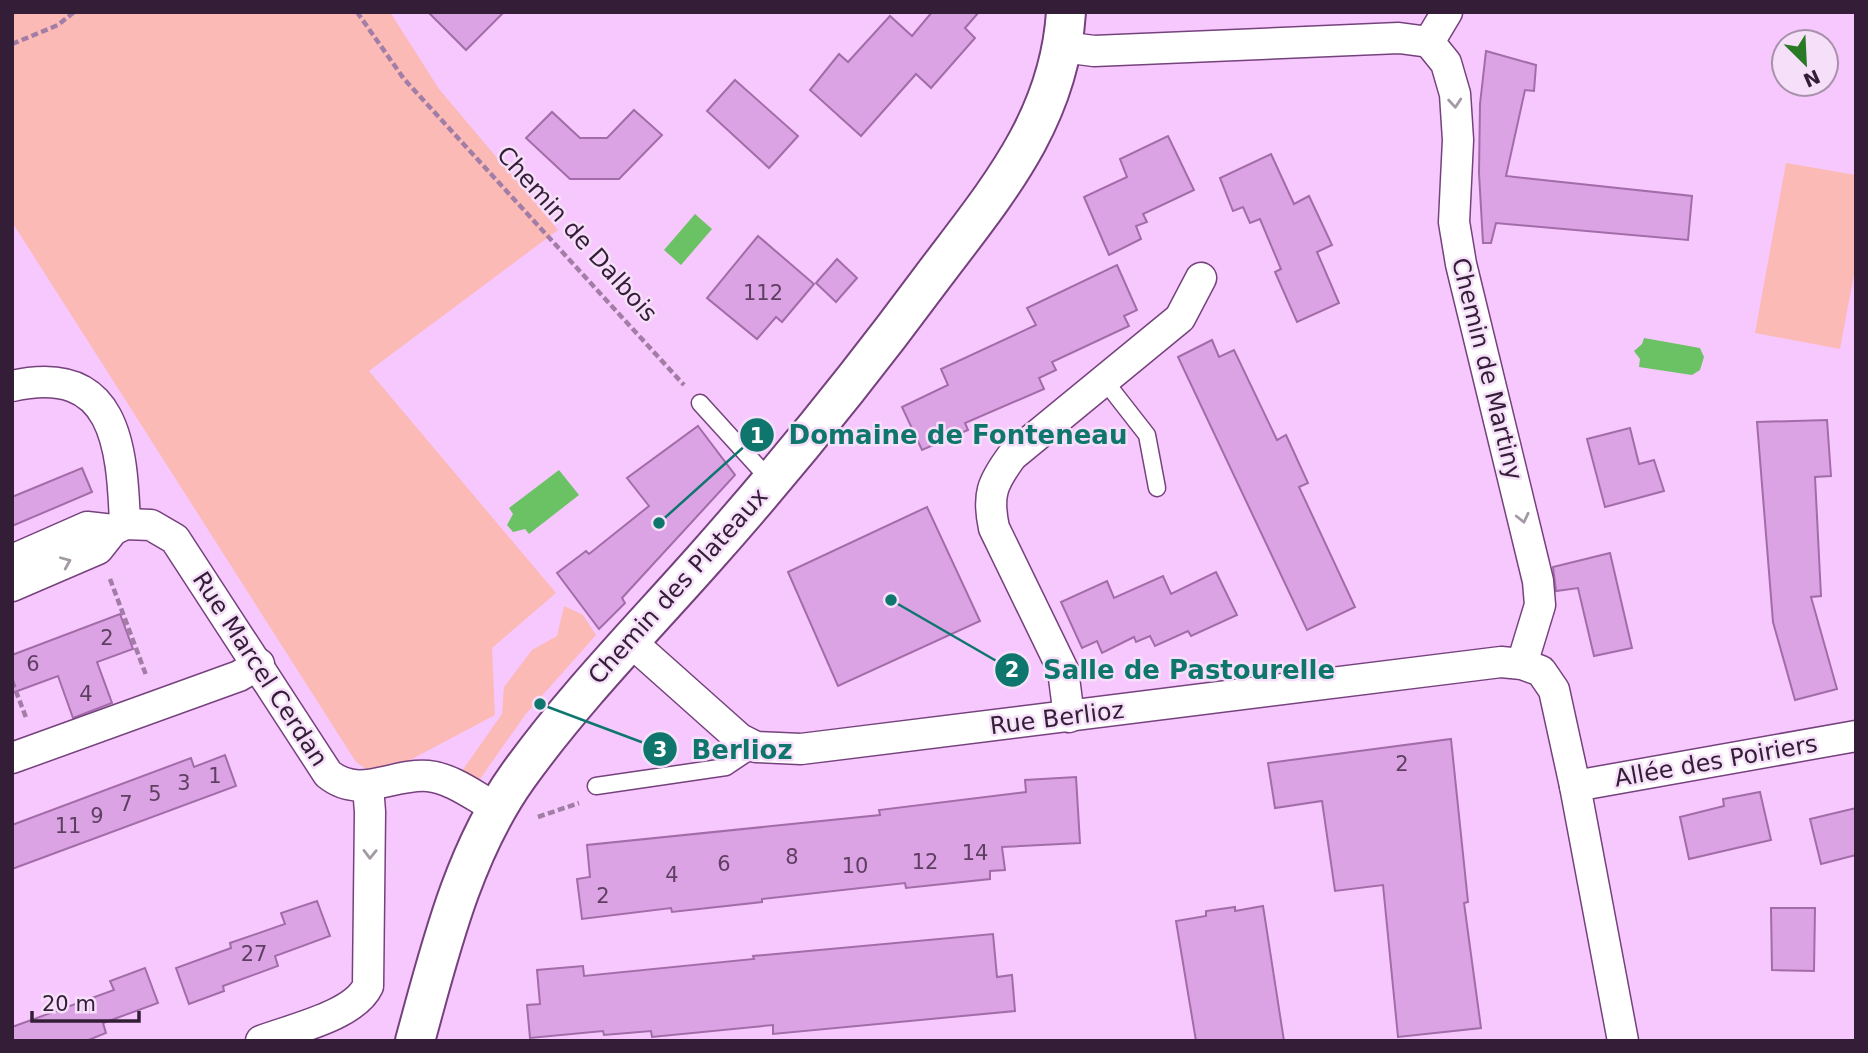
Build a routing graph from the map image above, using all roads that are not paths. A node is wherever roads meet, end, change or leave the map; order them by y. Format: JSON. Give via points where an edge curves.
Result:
{"nodes":[{"id":1,"x":1447,"y":12,"type":"edge"},
{"id":2,"x":1065,"y":29,"type":"edge"},
{"id":3,"x":1429,"y":42,"type":"junction"},
{"id":4,"x":1201,"y":278,"type":"dead end"},
{"id":5,"x":1104,"y":380,"type":"junction"},
{"id":6,"x":12,"y":386,"type":"edge"},
{"id":7,"x":700,"y":403,"type":"road end"},
{"id":8,"x":771,"y":481,"type":"junction"},
{"id":9,"x":1157,"y":488,"type":"dead end"},
{"id":10,"x":112,"y":534,"type":"junction"},
{"id":11,"x":12,"y":560,"type":"edge"},
{"id":12,"x":12,"y":586,"type":"edge"},
{"id":13,"x":630,"y":641,"type":"junction"},
{"id":14,"x":259,"y":664,"type":"junction"},
{"id":15,"x":1522,"y":664,"type":"junction"},
{"id":16,"x":1069,"y":717,"type":"junction"},
{"id":17,"x":1856,"y":736,"type":"edge"},
{"id":18,"x":756,"y":747,"type":"junction"},
{"id":19,"x":12,"y":758,"type":"edge"},
{"id":20,"x":368,"y":786,"type":"junction"},
{"id":21,"x":596,"y":786,"type":"dead end"},
{"id":22,"x":1575,"y":786,"type":"junction"},
{"id":23,"x":498,"y":809,"type":"junction"},
{"id":24,"x":261,"y":1041,"type":"edge"},
{"id":25,"x":415,"y":1041,"type":"edge"},
{"id":26,"x":1623,"y":1041,"type":"edge"}],
"edges":[{"from":1,"to":3,"type":"street"},
{"from":2,"to":3,"type":"street","via":[[1094,51],[1399,38]]},
{"from":2,"to":8,"type":"street","name":"Chemin des Plateaux","via":[[1055,82],[1009,175],[907,312]]},
{"from":3,"to":15,"type":"street","name":"Chemin de Martiny","one_way":true,"via":[[1446,63],[1455,94],[1455,232],[1538,581],[1541,605]]},
{"from":4,"to":5,"type":"street","via":[[1180,318]]},
{"from":5,"to":9,"type":"lane","via":[[1147,435]]},
{"from":5,"to":16,"type":"street","via":[[1012,456],[994,480],[989,505],[994,528],[1063,670]]},
{"from":6,"to":10,"type":"street","via":[[39,380],[61,382],[88,396],[108,417],[119,446]]},
{"from":7,"to":8,"type":"lane"},
{"from":8,"to":13,"type":"street","name":"Chemin des Plateaux"},
{"from":10,"to":11,"type":"street","name":"Rue Marcel Cerdan","via":[[87,527]]},
{"from":12,"to":10,"type":"street","one_way":true},
{"from":10,"to":14,"type":"street","name":"Rue Marcel Cerdan","via":[[151,525],[176,539]]},
{"from":13,"to":18,"type":"street","via":[[740,739]]},
{"from":13,"to":23,"type":"street","name":"Chemin des Plateaux","via":[[576,699]]},
{"from":14,"to":19,"type":"street","via":[[239,676]]},
{"from":14,"to":20,"type":"street","name":"Rue Marcel Cerdan","via":[[328,774],[354,787]]},
{"from":15,"to":16,"type":"street","name":"Rue Berlioz","via":[[1501,662]]},
{"from":15,"to":22,"type":"street","via":[[1541,671],[1553,690]]},
{"from":16,"to":18,"type":"street","name":"Rue Berlioz","via":[[801,749]]},
{"from":17,"to":22,"type":"street","name":"Allée des Poiriers"},
{"from":18,"to":21,"type":"lane","via":[[726,767]]},
{"from":20,"to":23,"type":"street","name":"Rue Marcel Cerdan","via":[[429,776]]},
{"from":20,"to":24,"type":"street","one_way":true,"via":[[368,986],[362,999],[346,1010]]},
{"from":22,"to":26,"type":"street"},
{"from":23,"to":25,"type":"street","name":"Chemin des Plateaux","via":[[468,869]]}]}
